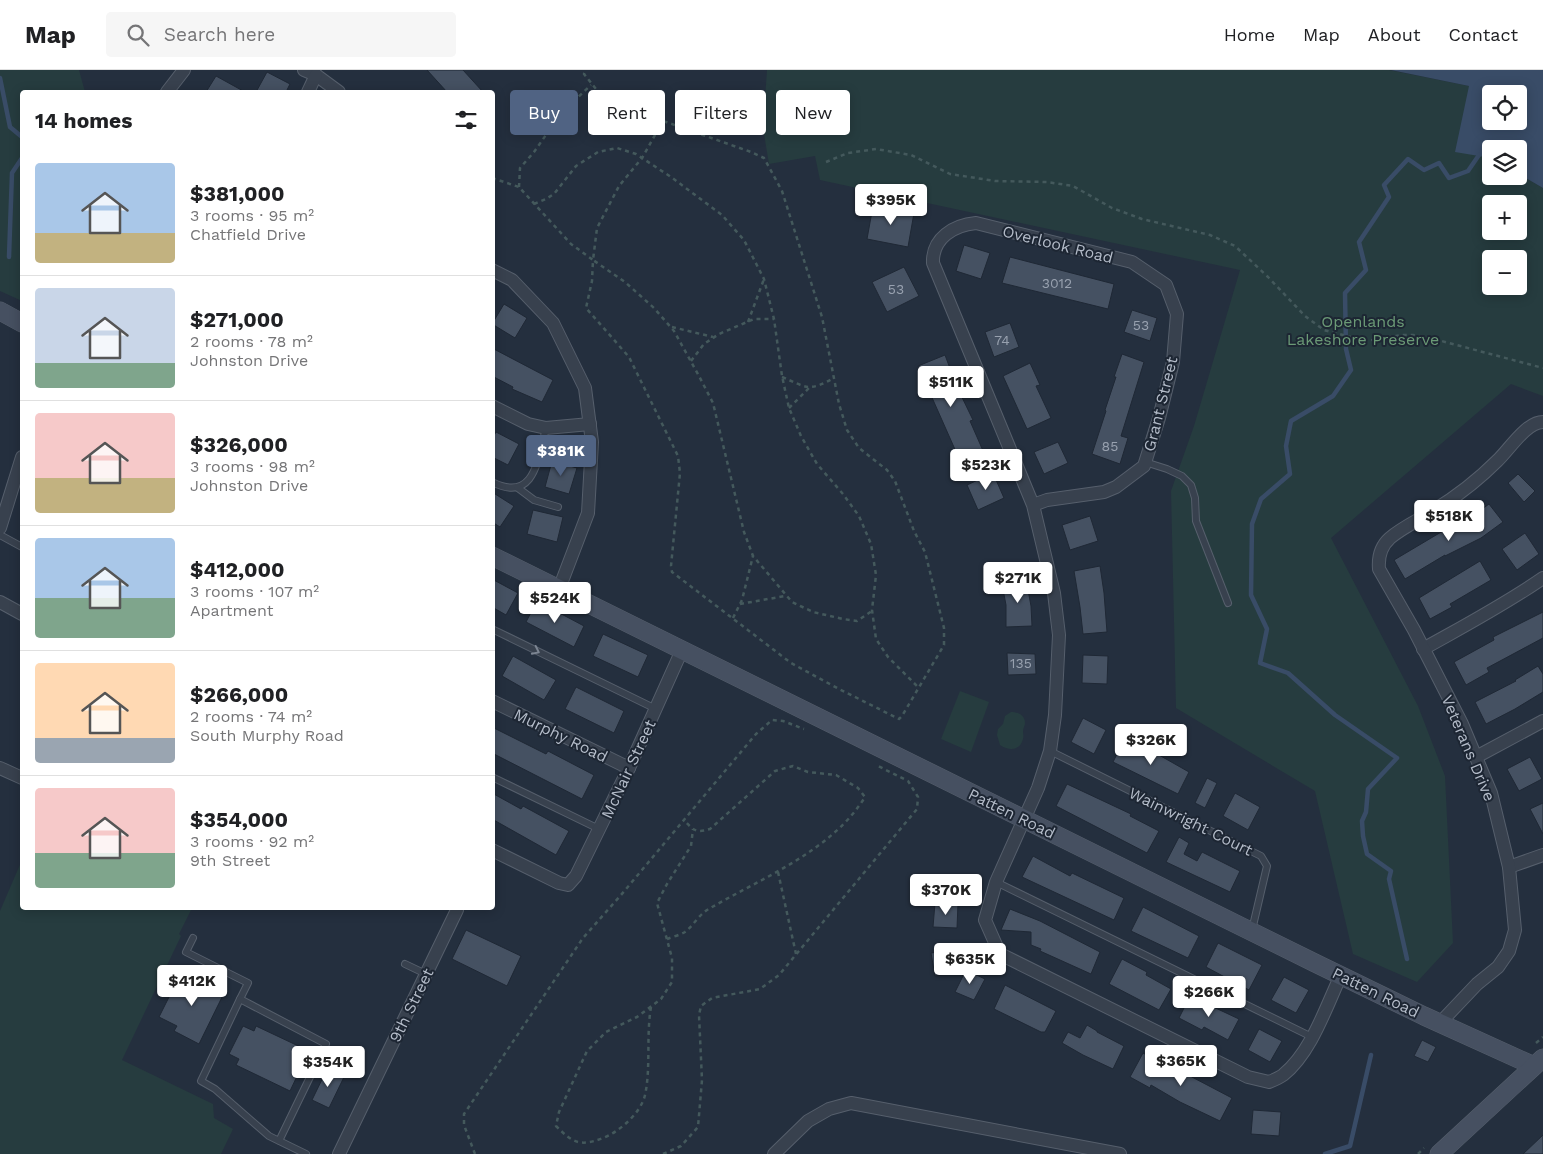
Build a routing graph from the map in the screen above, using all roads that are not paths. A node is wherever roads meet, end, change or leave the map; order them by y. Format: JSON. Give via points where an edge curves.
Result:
{"nodes":[{"id":1,"x":184,"y":70,"type":"edge"},
{"id":2,"x":304,"y":70,"type":"edge"},
{"id":3,"x":316,"y":75,"type":"junction"},
{"id":4,"x":169,"y":90,"type":"edge"},
{"id":5,"x":309,"y":90,"type":"edge"},
{"id":6,"x":336,"y":90,"type":"edge"},
{"id":7,"x":495,"y":272,"type":"edge"},
{"id":8,"x":1166,"y":284,"type":"joint"},
{"id":9,"x":0,"y":311,"type":"edge"},
{"id":10,"x":20,"y":322,"type":"edge"},
{"id":11,"x":495,"y":408,"type":"edge"},
{"id":12,"x":1540,"y":422,"type":"edge"},
{"id":13,"x":590,"y":424,"type":"junction"},
{"id":14,"x":546,"y":428,"type":"junction"},
{"id":15,"x":1145,"y":462,"type":"junction"},
{"id":16,"x":20,"y":472,"type":"edge"},
{"id":17,"x":495,"y":483,"type":"edge"},
{"id":18,"x":518,"y":488,"type":"junction"},
{"id":19,"x":1034,"y":505,"type":"junction"},
{"id":20,"x":558,"y":508,"type":"dead end"},
{"id":21,"x":0,"y":528,"type":"edge"},
{"id":22,"x":0,"y":535,"type":"edge"},
{"id":23,"x":20,"y":546,"type":"edge"},
{"id":24,"x":495,"y":557,"type":"edge"},
{"id":25,"x":1543,"y":578,"type":"edge"},
{"id":26,"x":559,"y":589,"type":"junction"},
{"id":27,"x":0,"y":602,"type":"edge"},
{"id":28,"x":1228,"y":603,"type":"dead end"},
{"id":29,"x":20,"y":613,"type":"edge"},
{"id":30,"x":495,"y":630,"type":"edge"},
{"id":31,"x":1423,"y":648,"type":"junction"},
{"id":32,"x":682,"y":650,"type":"junction"},
{"id":33,"x":495,"y":703,"type":"edge"},
{"id":34,"x":656,"y":709,"type":"junction"},
{"id":35,"x":1543,"y":721,"type":"edge"},
{"id":36,"x":1050,"y":751,"type":"junction"},
{"id":37,"x":1476,"y":757,"type":"junction"},
{"id":38,"x":0,"y":768,"type":"edge"},
{"id":39,"x":629,"y":768,"type":"junction"},
{"id":40,"x":20,"y":777,"type":"edge"},
{"id":41,"x":495,"y":778,"type":"edge"},
{"id":42,"x":1024,"y":820,"type":"junction"},
{"id":43,"x":600,"y":829,"type":"junction"},
{"id":44,"x":495,"y":852,"type":"edge"},
{"id":45,"x":1543,"y":854,"type":"edge"},
{"id":46,"x":1509,"y":867,"type":"junction"},
{"id":47,"x":996,"y":882,"type":"junction"},
{"id":48,"x":458,"y":910,"type":"dead end"},
{"id":49,"x":1251,"y":931,"type":"junction"},
{"id":50,"x":193,"y":938,"type":"dead end"},
{"id":51,"x":405,"y":964,"type":"dead end"},
{"id":52,"x":426,"y":974,"type":"junction"},
{"id":53,"x":1341,"y":975,"type":"junction"},
{"id":54,"x":240,"y":999,"type":"junction"},
{"id":55,"x":1440,"y":1023,"type":"junction"},
{"id":56,"x":1312,"y":1038,"type":"junction"},
{"id":57,"x":1540,"y":1065,"type":"edge"},
{"id":58,"x":278,"y":1141,"type":"junction"},
{"id":59,"x":306,"y":1154,"type":"edge"},
{"id":60,"x":339,"y":1154,"type":"edge"},
{"id":61,"x":774,"y":1154,"type":"edge"},
{"id":62,"x":1120,"y":1154,"type":"edge"},
{"id":63,"x":1439,"y":1154,"type":"edge"}],
"edges":[{"from":1,"to":4,"type":"street"},
{"from":2,"to":3,"type":"street"},
{"from":3,"to":5,"type":"street"},
{"from":3,"to":6,"type":"street"},
{"from":7,"to":13,"type":"street","via":[[512,280],[553,323],[585,388]]},
{"from":8,"to":15,"type":"street","name":"Grant Street","via":[[1177,314],[1173,362]]},
{"from":8,"to":19,"type":"street","name":"Overlook Road","via":[[1132,262],[976,223],[956,227],[936,244],[933,263]]},
{"from":9,"to":10,"type":"street"},
{"from":11,"to":14,"type":"street","via":[[528,424]]},
{"from":12,"to":31,"type":"street","name":"Veterans Drive","via":[[1525,431],[1480,478],[1390,538],[1382,550],[1378,559],[1379,569]]},
{"from":13,"to":14,"type":"street"},
{"from":13,"to":26,"type":"street","via":[[588,513]]},
{"from":14,"to":18,"type":"lane","via":[[536,467],[529,480]]},
{"from":15,"to":19,"type":"street","name":"Grant Street","via":[[1116,487],[1104,492],[1047,500]]},
{"from":15,"to":28,"type":"lane","via":[[1167,468],[1191,485],[1196,521]]},
{"from":16,"to":21,"type":"street"},
{"from":17,"to":18,"type":"lane","via":[[505,488]]},
{"from":18,"to":20,"type":"lane","via":[[534,500]]},
{"from":19,"to":36,"type":"street","via":[[1054,593],[1059,635]]},
{"from":22,"to":23,"type":"lane"},
{"from":24,"to":26,"type":"street","name":"Patten Road"},
{"from":25,"to":31,"type":"street","via":[[1486,615]]},
{"from":26,"to":32,"type":"street","name":"Patten Road"},
{"from":27,"to":29,"type":"street"},
{"from":30,"to":34,"type":"lane","one_way":true},
{"from":31,"to":37,"type":"street","name":"Veterans Drive"},
{"from":32,"to":34,"type":"street","name":"McNair Street"},
{"from":32,"to":42,"type":"street","name":"Patten Road"},
{"from":33,"to":39,"type":"street","name":"Murphy Road"},
{"from":34,"to":39,"type":"street","name":"McNair Street"},
{"from":35,"to":37,"type":"street"},
{"from":36,"to":42,"type":"street"},
{"from":36,"to":49,"type":"lane","name":"Wainwright Court","via":[[1261,856],[1267,866]]},
{"from":37,"to":46,"type":"street","name":"Veterans Drive","via":[[1491,793]]},
{"from":38,"to":40,"type":"street"},
{"from":39,"to":43,"type":"street","name":"McNair Street"},
{"from":41,"to":43,"type":"lane"},
{"from":42,"to":47,"type":"street"},
{"from":42,"to":49,"type":"street","name":"Patten Road"},
{"from":43,"to":44,"type":"street","name":"McNair Street","via":[[576,876],[568,884],[558,883]]},
{"from":45,"to":46,"type":"street"},
{"from":46,"to":55,"type":"street","name":"Veterans Drive","via":[[1515,930],[1509,951],[1498,967]]},
{"from":47,"to":56,"type":"lane"},
{"from":47,"to":56,"type":"street","via":[[985,920],[1000,954],[1248,1077],[1269,1082],[1282,1075]]},
{"from":48,"to":52,"type":"street","name":"9th Street"},
{"from":49,"to":53,"type":"street","name":"Patten Road"},
{"from":50,"to":54,"type":"lane","via":[[186,952],[248,983]]},
{"from":51,"to":52,"type":"lane"},
{"from":52,"to":60,"type":"street","name":"9th Street"},
{"from":53,"to":55,"type":"street","name":"Patten Road"},
{"from":53,"to":56,"type":"street"},
{"from":54,"to":58,"type":"lane","via":[[201,1081],[216,1089]]},
{"from":54,"to":58,"type":"lane","via":[[326,1044]]},
{"from":55,"to":57,"type":"street","name":"Patten Road"},
{"from":57,"to":63,"type":"street"},
{"from":58,"to":59,"type":"lane"},
{"from":61,"to":62,"type":"street","via":[[808,1121],[829,1109],[851,1103]]}]}
